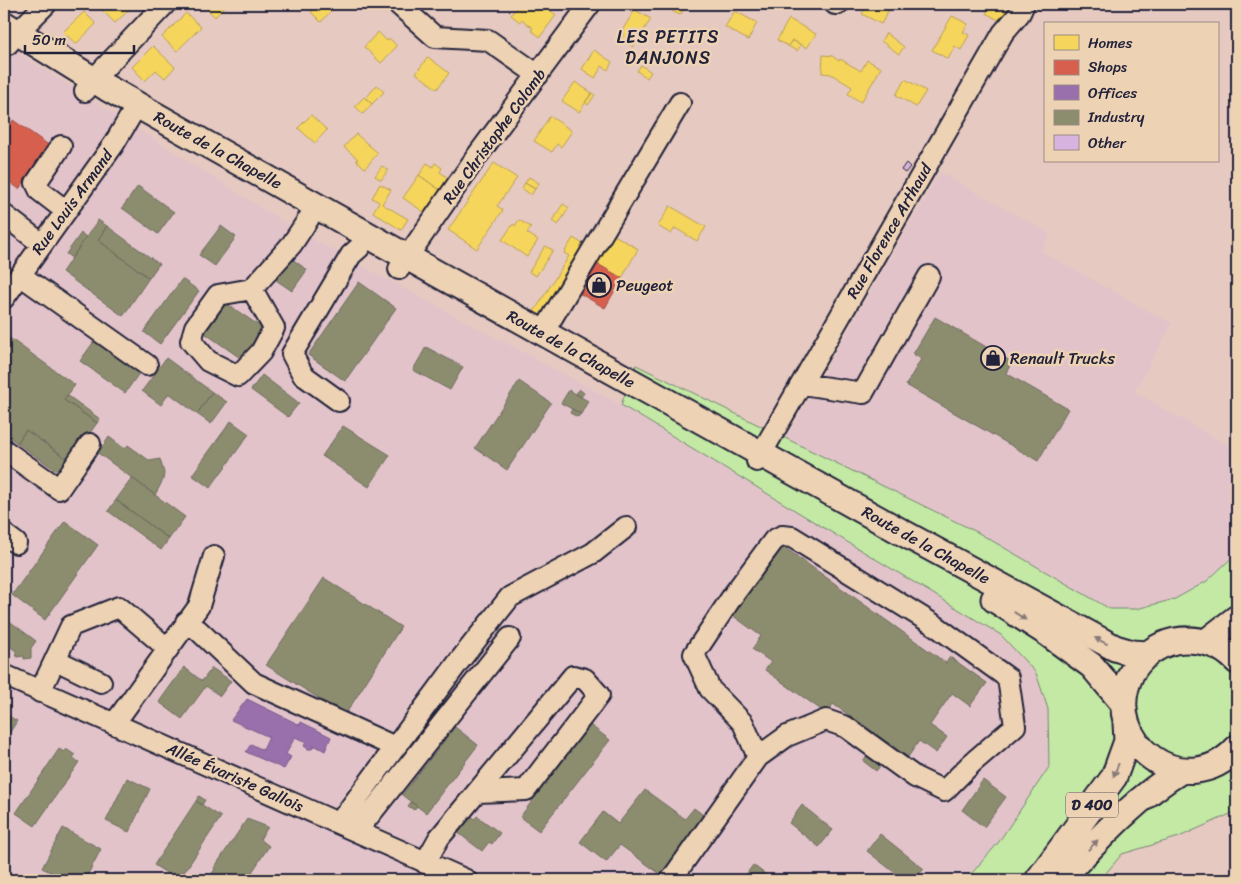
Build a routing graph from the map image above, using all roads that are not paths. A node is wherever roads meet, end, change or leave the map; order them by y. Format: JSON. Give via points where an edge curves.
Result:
{"nodes":[{"id":1,"x":46,"y":4,"type":"edge"},
{"id":2,"x":165,"y":4,"type":"edge"},
{"id":3,"x":398,"y":4,"type":"edge"},
{"id":4,"x":590,"y":4,"type":"edge"},
{"id":5,"x":1024,"y":4,"type":"edge"},
{"id":6,"x":8,"y":35,"type":"edge"},
{"id":7,"x":538,"y":75,"type":"junction"},
{"id":8,"x":89,"y":85,"type":"junction"},
{"id":9,"x":680,"y":103,"type":"dead end"},
{"id":10,"x":133,"y":110,"type":"junction"},
{"id":11,"x":61,"y":146,"type":"dead end"},
{"id":12,"x":230,"y":165,"type":"junction"},
{"id":13,"x":66,"y":211,"type":"junction"},
{"id":14,"x":4,"y":215,"type":"edge"},
{"id":15,"x":309,"y":218,"type":"junction"},
{"id":16,"x":42,"y":244,"type":"junction"},
{"id":17,"x":360,"y":247,"type":"junction"},
{"id":18,"x":403,"y":263,"type":"junction"},
{"id":19,"x":20,"y":275,"type":"junction"},
{"id":20,"x":929,"y":276,"type":"dead end"},
{"id":21,"x":252,"y":289,"type":"junction"},
{"id":22,"x":4,"y":298,"type":"edge"},
{"id":23,"x":543,"y":333,"type":"junction"},
{"id":24,"x":147,"y":365,"type":"dead end"},
{"id":25,"x":802,"y":384,"type":"junction"},
{"id":26,"x":339,"y":401,"type":"dead end"},
{"id":27,"x":90,"y":444,"type":"dead end"},
{"id":28,"x":4,"y":450,"type":"edge"},
{"id":29,"x":759,"y":457,"type":"junction"},
{"id":30,"x":626,"y":526,"type":"dead end"},
{"id":31,"x":214,"y":556,"type":"dead end"},
{"id":32,"x":1237,"y":618,"type":"edge"},
{"id":33,"x":186,"y":622,"type":"junction"},
{"id":34,"x":510,"y":638,"type":"dead end"},
{"id":35,"x":1206,"y":642,"type":"junction"},
{"id":36,"x":167,"y":648,"type":"junction"},
{"id":37,"x":1148,"y":654,"type":"junction"},
{"id":38,"x":56,"y":660,"type":"junction"},
{"id":39,"x":1237,"y":661,"type":"edge"},
{"id":40,"x":4,"y":675,"type":"edge"},
{"id":41,"x":102,"y":682,"type":"dead end"},
{"id":42,"x":40,"y":692,"type":"junction"},
{"id":43,"x":1124,"y":713,"type":"junction"},
{"id":44,"x":114,"y":724,"type":"junction"},
{"id":45,"x":395,"y":748,"type":"junction"},
{"id":46,"x":1237,"y":748,"type":"edge"},
{"id":47,"x":758,"y":757,"type":"junction"},
{"id":48,"x":1237,"y":766,"type":"edge"},
{"id":49,"x":1210,"y":767,"type":"junction"},
{"id":50,"x":1182,"y":770,"type":"junction"},
{"id":51,"x":477,"y":792,"type":"junction"},
{"id":52,"x":348,"y":827,"type":"junction"},
{"id":53,"x":425,"y":863,"type":"junction"},
{"id":54,"x":466,"y":880,"type":"edge"},
{"id":55,"x":671,"y":880,"type":"edge"},
{"id":56,"x":1038,"y":880,"type":"edge"},
{"id":57,"x":1060,"y":880,"type":"edge"}],
"edges":[{"from":1,"to":6,"type":"street"},
{"from":2,"to":8,"type":"street"},
{"from":3,"to":7,"type":"street","via":[[435,37],[488,40]]},
{"from":4,"to":7,"type":"street","name":"Rue Christophe Colomb"},
{"from":5,"to":25,"type":"street","name":"Rue Florence Arthaud","via":[[998,41]]},
{"from":6,"to":8,"type":"main road","name":"Route de la Chapelle"},
{"from":7,"to":18,"type":"street","name":"Rue Christophe Colomb"},
{"from":8,"to":10,"type":"main road","name":"Route de la Chapelle"},
{"from":9,"to":23,"type":"street"},
{"from":10,"to":12,"type":"main road","name":"Route de la Chapelle"},
{"from":10,"to":13,"type":"street","name":"Rue Louis Armand","via":[[114,144]]},
{"from":11,"to":13,"type":"street","via":[[36,183],[40,191]]},
{"from":12,"to":15,"type":"main road","name":"Route de la Chapelle"},
{"from":12,"to":18,"type":"main road","name":"Route de la Chapelle"},
{"from":13,"to":16,"type":"street","name":"Rue Louis Armand"},
{"from":14,"to":16,"type":"street"},
{"from":15,"to":17,"type":"main road","name":"Route de la Chapelle"},
{"from":15,"to":21,"type":"street","via":[[292,244]]},
{"from":16,"to":19,"type":"street","name":"Rue Louis Armand"},
{"from":17,"to":18,"type":"main road","name":"Route de la Chapelle"},
{"from":17,"to":26,"type":"street","via":[[350,256],[292,354],[303,375]]},
{"from":18,"to":23,"type":"main road","name":"Route de la Chapelle"},
{"from":18,"to":29,"type":"main road","name":"Route de la Chapelle"},
{"from":19,"to":22,"type":"street","name":"Rue Louis Armand"},
{"from":19,"to":24,"type":"street"},
{"from":20,"to":25,"type":"street","via":[[862,392]]},
{"from":21,"to":21,"type":"street","via":[[274,328],[261,352],[238,376],[208,361],[190,341],[195,327],[218,295]]},
{"from":23,"to":29,"type":"main road","name":"Route de la Chapelle"},
{"from":25,"to":29,"type":"street","name":"Rue Florence Arthaud"},
{"from":27,"to":28,"type":"street","via":[[59,489]]},
{"from":37,"to":29,"type":"main road","name":"Route de la Chapelle","one_way":true,"via":[[1115,648],[1094,638]]},
{"from":29,"to":43,"type":"main road","name":"Route de la Chapelle","one_way":true,"via":[[896,537],[1047,634],[1092,666]]},
{"from":30,"to":45,"type":"street","via":[[593,553],[510,597]]},
{"from":31,"to":33,"type":"street","via":[[199,606]]},
{"from":32,"to":35,"type":"main road"},
{"from":33,"to":36,"type":"street"},
{"from":33,"to":45,"type":"street","via":[[254,683]]},
{"from":34,"to":52,"type":"street"},
{"from":35,"to":37,"type":"main road","via":[[1185,639],[1165,644]]},
{"from":35,"to":39,"type":"main road","via":[[1222,648]]},
{"from":36,"to":38,"type":"street","via":[[119,607],[71,626]]},
{"from":36,"to":44,"type":"street"},
{"from":37,"to":43,"type":"main road","via":[[1134,668],[1126,684]]},
{"from":38,"to":41,"type":"street"},
{"from":38,"to":42,"type":"street"},
{"from":40,"to":42,"type":"street","name":"Allée Évariste Gallois"},
{"from":42,"to":44,"type":"street","name":"Allée Évariste Gallois"},
{"from":43,"to":50,"type":"main road","name":"Route de la Chapelle","via":[[1134,741],[1146,755],[1163,765]]},
{"from":43,"to":56,"type":"main road","number":"D 400","one_way":true,"via":[[1127,741],[1114,777]]},
{"from":44,"to":52,"type":"street","name":"Allée Évariste Gallois"},
{"from":45,"to":52,"type":"street"},
{"from":46,"to":49,"type":"main road","via":[[1230,756]]},
{"from":47,"to":47,"type":"street","via":[[743,723],[710,689],[694,654],[774,540],[782,536],[792,537],[929,621],[1008,678],[1015,726],[944,791],[916,777],[846,727],[826,720],[787,736]]},
{"from":47,"to":55,"type":"street"},
{"from":48,"to":49,"type":"main road"},
{"from":49,"to":50,"type":"main road"},
{"from":57,"to":50,"type":"main road","number":"D 400","one_way":true,"via":[[1122,817]]},
{"from":51,"to":51,"type":"street","via":[[573,676],[585,679],[598,695],[526,790]]},
{"from":51,"to":53,"type":"street","via":[[439,838]]},
{"from":52,"to":53,"type":"street","name":"Allée Évariste Gallois"},
{"from":53,"to":54,"type":"street","name":"Allée Évariste Gallois"}]}
